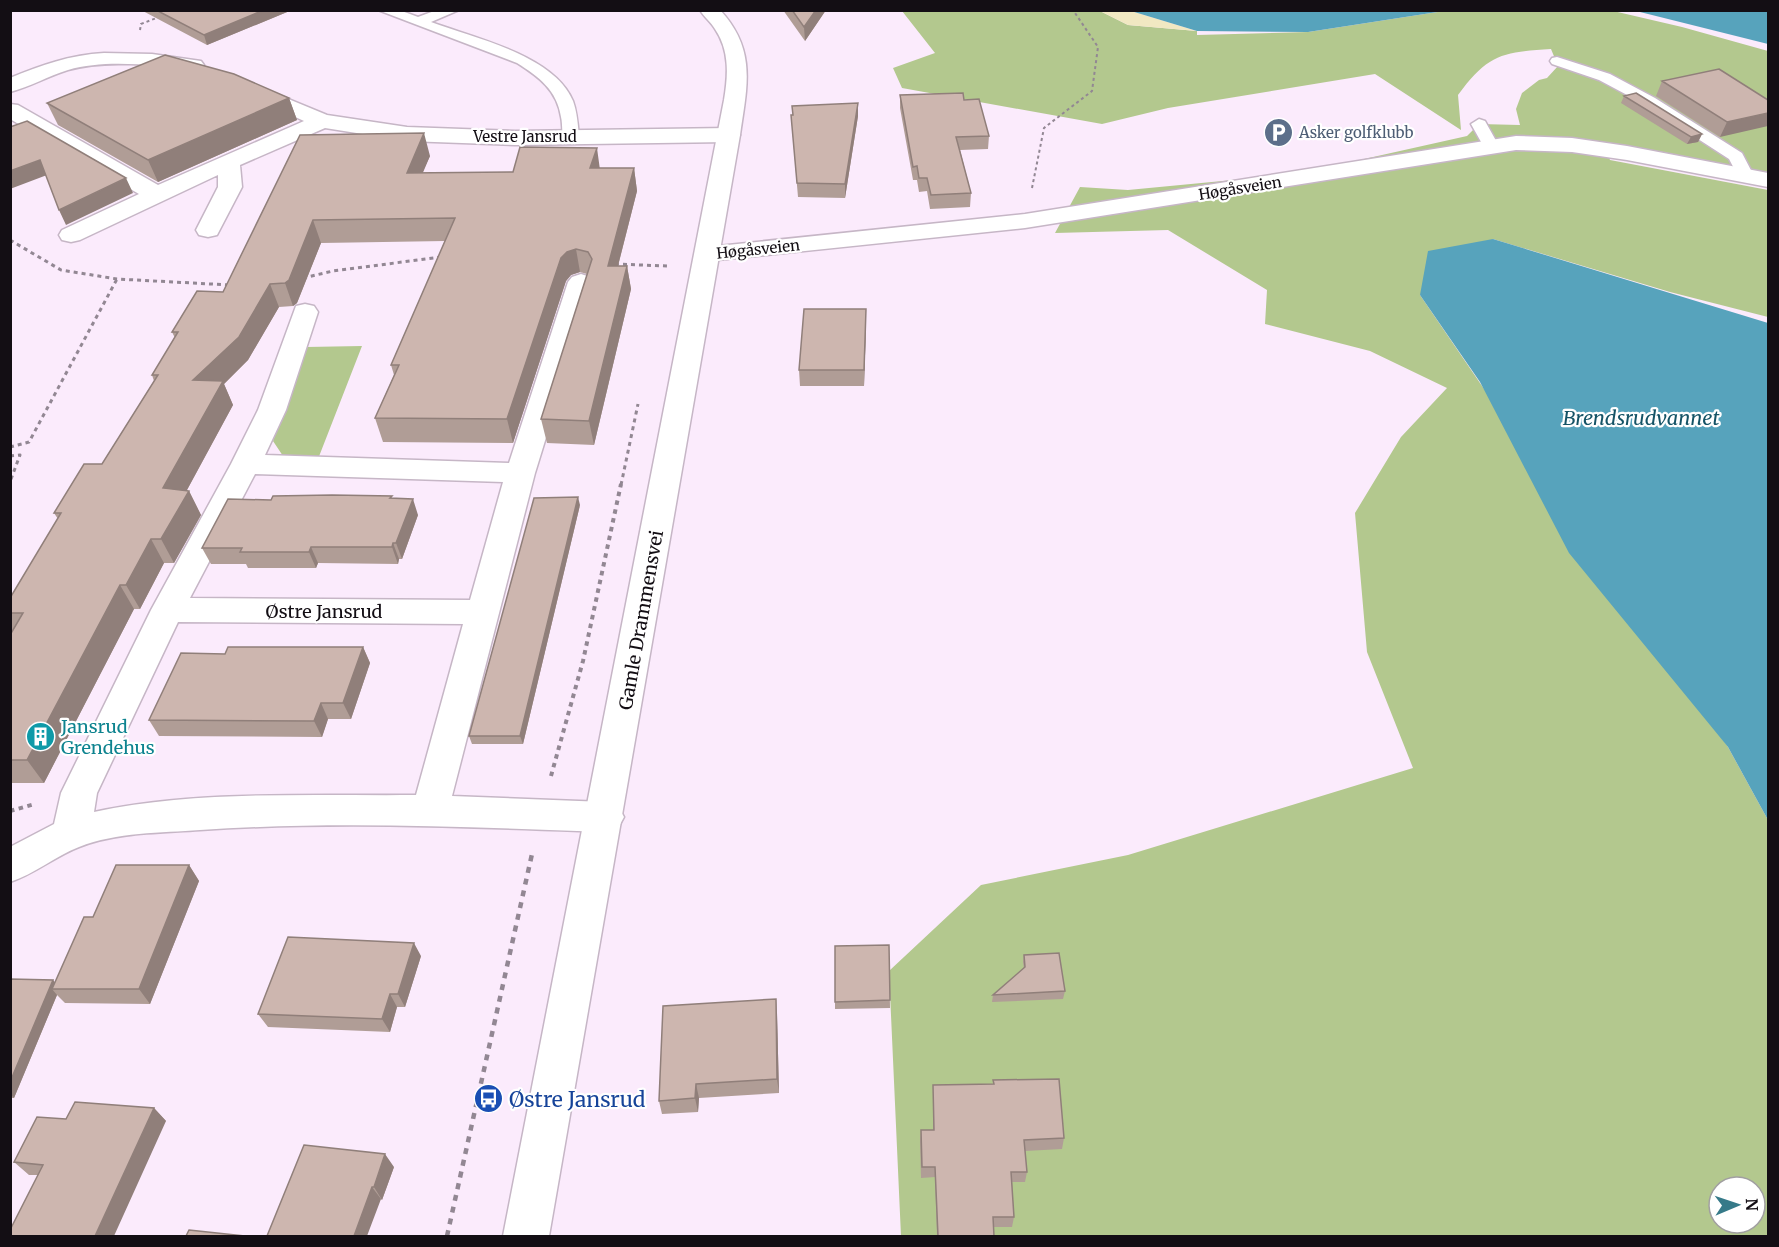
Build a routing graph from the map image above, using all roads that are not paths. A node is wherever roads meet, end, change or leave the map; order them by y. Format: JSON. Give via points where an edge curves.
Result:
{"nodes":[{"id":1,"x":385,"y":10,"type":"edge"},
{"id":2,"x":452,"y":10,"type":"edge"},
{"id":3,"x":709,"y":10,"type":"edge"},
{"id":4,"x":417,"y":22,"type":"junction"},
{"id":5,"x":1557,"y":61,"type":"dead end"},
{"id":6,"x":209,"y":71,"type":"edge"},
{"id":7,"x":229,"y":80,"type":"edge"},
{"id":8,"x":10,"y":86,"type":"edge"},
{"id":9,"x":10,"y":110,"type":"edge"},
{"id":10,"x":322,"y":121,"type":"junction"},
{"id":11,"x":1479,"y":124,"type":"dead end"},
{"id":12,"x":729,"y":135,"type":"junction"},
{"id":13,"x":571,"y":137,"type":"junction"},
{"id":14,"x":1491,"y":146,"type":"junction"},
{"id":15,"x":229,"y":163,"type":"junction"},
{"id":16,"x":1757,"y":178,"type":"edge"},
{"id":17,"x":157,"y":194,"type":"junction"},
{"id":18,"x":207,"y":230,"type":"dead end"},
{"id":19,"x":71,"y":235,"type":"dead end"},
{"id":20,"x":708,"y":254,"type":"junction"},
{"id":21,"x":581,"y":282,"type":"edge"},
{"id":22,"x":305,"y":312,"type":"dead end"},
{"id":23,"x":246,"y":464,"type":"junction"},
{"id":24,"x":520,"y":473,"type":"junction"},
{"id":25,"x":167,"y":610,"type":"junction"},
{"id":26,"x":481,"y":612,"type":"junction"},
{"id":27,"x":430,"y":810,"type":"junction"},
{"id":28,"x":605,"y":817,"type":"junction"},
{"id":29,"x":71,"y":833,"type":"junction"},
{"id":30,"x":10,"y":866,"type":"edge"},
{"id":31,"x":526,"y":1236,"type":"edge"}],
"edges":[{"from":1,"to":4,"type":"lane"},
{"from":2,"to":4,"type":"lane"},
{"from":3,"to":12,"type":"street","name":"Gamle Drammensvei","via":[[733,38],[738,68]]},
{"from":4,"to":13,"type":"lane","via":[[522,60],[555,81],[569,106]]},
{"from":5,"to":16,"type":"lane","via":[[1582,66],[1614,80],[1736,156]]},
{"from":6,"to":8,"type":"street","via":[[174,61],[78,62]]},
{"from":7,"to":10,"type":"street","name":"Vestre Jansrud"},
{"from":9,"to":17,"type":"street"},
{"from":10,"to":13,"type":"street","name":"Vestre Jansrud","via":[[407,134]]},
{"from":10,"to":15,"type":"street"},
{"from":11,"to":14,"type":"lane"},
{"from":12,"to":13,"type":"street","name":"Vestre Jansrud"},
{"from":12,"to":20,"type":"street","name":"Gamle Drammensvei"},
{"from":14,"to":16,"type":"street","name":"Høgåsveien","via":[[1572,145]]},
{"from":14,"to":20,"type":"street","name":"Høgåsveien","via":[[1025,221]]},
{"from":15,"to":17,"type":"street"},
{"from":15,"to":18,"type":"street","via":[[230,187]]},
{"from":17,"to":19,"type":"street"},
{"from":20,"to":28,"type":"street","name":"Gamle Drammensvei"},
{"from":21,"to":24,"type":"street"},
{"from":22,"to":23,"type":"street","via":[[272,410]]},
{"from":23,"to":24,"type":"street"},
{"from":23,"to":25,"type":"street"},
{"from":24,"to":26,"type":"street"},
{"from":25,"to":26,"type":"street","name":"Østre Jansrud"},
{"from":25,"to":29,"type":"street","via":[[79,793]]},
{"from":26,"to":27,"type":"street"},
{"from":27,"to":28,"type":"street"},
{"from":27,"to":29,"type":"street","via":[[244,812],[129,820]]},
{"from":28,"to":31,"type":"street","name":"Gamle Drammensvei"},
{"from":29,"to":30,"type":"street"}]}
